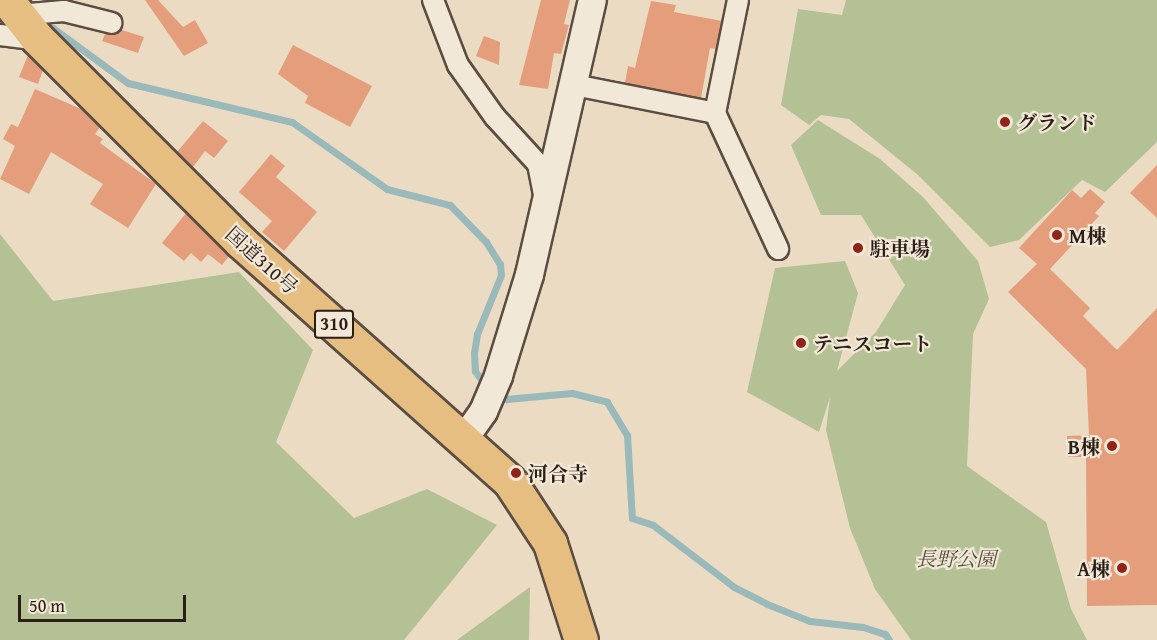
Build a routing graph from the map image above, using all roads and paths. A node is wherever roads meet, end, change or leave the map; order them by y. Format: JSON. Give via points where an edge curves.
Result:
{"nodes":[{"id":1,"x":433,"y":0,"type":"edge"},
{"id":2,"x":592,"y":0,"type":"edge"},
{"id":3,"x":738,"y":0,"type":"edge"},
{"id":4,"x":72,"y":5,"type":"edge"},
{"id":5,"x":112,"y":23,"type":"dead end"},
{"id":6,"x":20,"y":24,"type":"edge"},
{"id":7,"x":574,"y":85,"type":"junction"},
{"id":8,"x":715,"y":113,"type":"junction"},
{"id":9,"x":545,"y":200,"type":"junction"},
{"id":10,"x":778,"y":249,"type":"dead end"},
{"id":11,"x":464,"y":438,"type":"junction"},
{"id":12,"x":581,"y":640,"type":"edge"}],
"edges":[{"from":1,"to":9,"type":"street","via":[[459,65],[495,117],[538,164]]},
{"from":2,"to":7,"type":"street"},
{"from":3,"to":8,"type":"street"},
{"from":4,"to":5,"type":"street"},
{"from":4,"to":6,"type":"street"},
{"from":6,"to":11,"type":"highway","name":"国道310号","number":"310","via":[[241,242]]},
{"from":7,"to":8,"type":"street"},
{"from":7,"to":9,"type":"street"},
{"from":8,"to":10,"type":"street"},
{"from":9,"to":11,"type":"street","via":[[529,274],[498,375],[483,411]]},
{"from":11,"to":12,"type":"highway","name":"国道310号","number":"310","via":[[533,511],[550,543]]}]}
